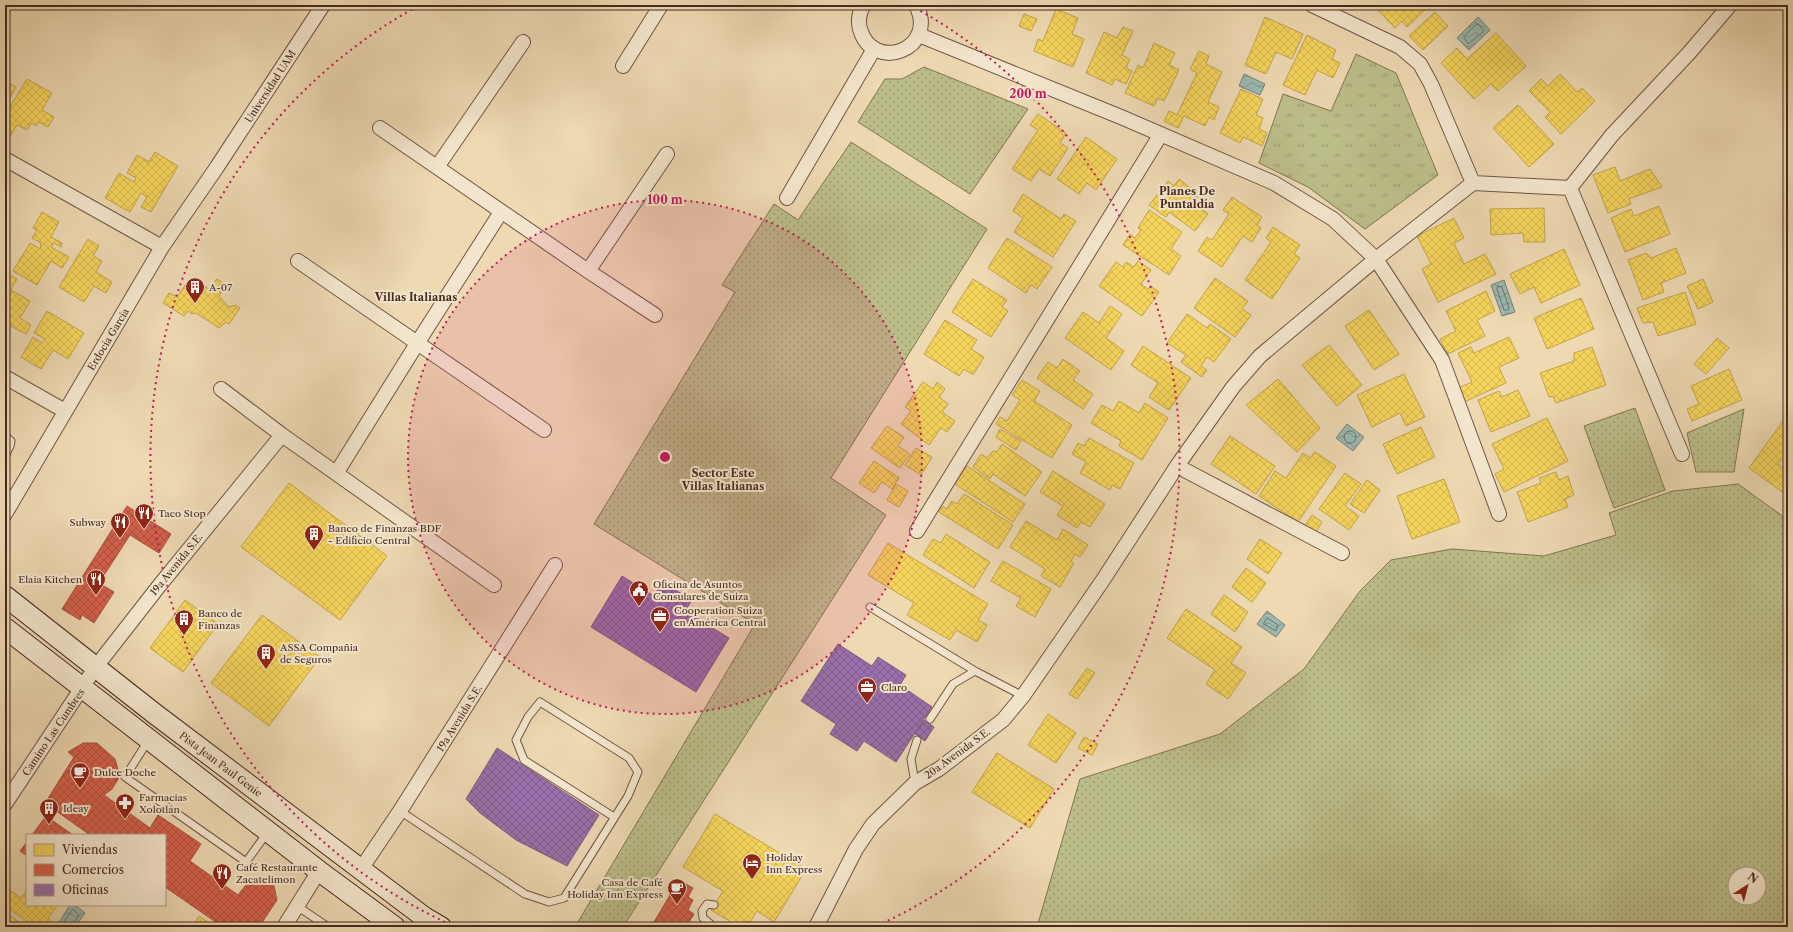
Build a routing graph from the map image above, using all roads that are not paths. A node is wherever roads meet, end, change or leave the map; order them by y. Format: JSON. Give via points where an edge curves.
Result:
{"nodes":[{"id":1,"x":322,"y":5,"type":"edge"},
{"id":2,"x":661,"y":5,"type":"edge"},
{"id":3,"x":916,"y":5,"type":"edge"},
{"id":4,"x":1312,"y":5,"type":"edge"},
{"id":5,"x":1730,"y":5,"type":"edge"},
{"id":6,"x":860,"y":6,"type":"edge"},
{"id":7,"x":919,"y":35,"type":"junction"},
{"id":8,"x":523,"y":42,"type":"dead end"},
{"id":9,"x":874,"y":49,"type":"junction"},
{"id":10,"x":623,"y":66,"type":"dead end"},
{"id":11,"x":380,"y":128,"type":"dead end"},
{"id":12,"x":1161,"y":134,"type":"junction"},
{"id":13,"x":667,"y":154,"type":"dead end"},
{"id":14,"x":5,"y":159,"type":"edge"},
{"id":15,"x":437,"y":166,"type":"junction"},
{"id":16,"x":216,"y":168,"type":"joint"},
{"id":17,"x":1472,"y":183,"type":"junction"},
{"id":18,"x":1570,"y":188,"type":"junction"},
{"id":19,"x":787,"y":198,"type":"dead end"},
{"id":20,"x":501,"y":212,"type":"junction"},
{"id":21,"x":162,"y":247,"type":"junction"},
{"id":22,"x":1376,"y":259,"type":"junction"},
{"id":23,"x":298,"y":261,"type":"dead end"},
{"id":24,"x":588,"y":271,"type":"junction"},
{"id":25,"x":655,"y":315,"type":"dead end"},
{"id":26,"x":418,"y":342,"type":"junction"},
{"id":27,"x":5,"y":377,"type":"edge"},
{"id":28,"x":221,"y":389,"type":"dead end"},
{"id":29,"x":65,"y":411,"type":"junction"},
{"id":30,"x":544,"y":430,"type":"dead end"},
{"id":31,"x":282,"y":435,"type":"junction"},
{"id":32,"x":5,"y":436,"type":"edge"},
{"id":33,"x":1682,"y":454,"type":"dead end"},
{"id":34,"x":5,"y":456,"type":"edge"},
{"id":35,"x":1177,"y":466,"type":"junction"},
{"id":36,"x":337,"y":472,"type":"junction"},
{"id":37,"x":5,"y":514,"type":"edge"},
{"id":38,"x":1499,"y":514,"type":"dead end"},
{"id":39,"x":917,"y":531,"type":"dead end"},
{"id":40,"x":1342,"y":553,"type":"dead end"},
{"id":41,"x":555,"y":565,"type":"dead end"},
{"id":42,"x":494,"y":585,"type":"dead end"},
{"id":43,"x":5,"y":596,"type":"edge"},
{"id":44,"x":870,"y":607,"type":"dead end"},
{"id":45,"x":5,"y":617,"type":"edge"},
{"id":46,"x":5,"y":628,"type":"edge"},
{"id":47,"x":975,"y":671,"type":"junction"},
{"id":48,"x":89,"y":678,"type":"junction"},
{"id":49,"x":1024,"y":696,"type":"junction"},
{"id":50,"x":930,"y":719,"type":"dead end"},
{"id":51,"x":150,"y":739,"type":"junction"},
{"id":52,"x":917,"y":740,"type":"dead end"},
{"id":53,"x":915,"y":783,"type":"junction"},
{"id":54,"x":5,"y":804,"type":"edge"},
{"id":55,"x":240,"y":809,"type":"junction"},
{"id":56,"x":400,"y":811,"type":"junction"},
{"id":57,"x":614,"y":817,"type":"junction"},
{"id":58,"x":269,"y":831,"type":"junction"},
{"id":59,"x":361,"y":869,"type":"junction"},
{"id":60,"x":319,"y":871,"type":"junction"},
{"id":61,"x":714,"y":905,"type":"dead end"},
{"id":62,"x":297,"y":906,"type":"junction"},
{"id":63,"x":706,"y":925,"type":"edge"},
{"id":64,"x":284,"y":927,"type":"edge"},
{"id":65,"x":328,"y":927,"type":"edge"},
{"id":66,"x":395,"y":927,"type":"edge"},
{"id":67,"x":415,"y":927,"type":"edge"},
{"id":68,"x":441,"y":927,"type":"edge"},
{"id":69,"x":714,"y":927,"type":"edge"},
{"id":70,"x":816,"y":927,"type":"edge"}],
"edges":[{"from":1,"to":16,"type":"street","name":"Universidad UAM"},
{"from":2,"to":10,"type":"street"},
{"from":3,"to":7,"type":"street","via":[[922,24]]},
{"from":4,"to":17,"type":"street","via":[[1400,47],[1420,64],[1432,84]]},
{"from":5,"to":18,"type":"street","via":[[1612,135]]},
{"from":6,"to":9,"type":"street","via":[[859,23],[863,38]]},
{"from":7,"to":9,"type":"street","via":[[905,50],[884,53]]},
{"from":7,"to":12,"type":"street"},
{"from":8,"to":15,"type":"street"},
{"from":9,"to":19,"type":"street"},
{"from":11,"to":15,"type":"street"},
{"from":12,"to":22,"type":"street","via":[[1274,183],[1333,219]]},
{"from":12,"to":39,"type":"street"},
{"from":13,"to":24,"type":"street"},
{"from":14,"to":21,"type":"street"},
{"from":15,"to":20,"type":"street"},
{"from":16,"to":21,"type":"street","name":"Erdocia Garcia"},
{"from":17,"to":18,"type":"street"},
{"from":17,"to":22,"type":"street","name":"20a Avenida S.E."},
{"from":18,"to":33,"type":"street"},
{"from":20,"to":24,"type":"street"},
{"from":20,"to":26,"type":"street"},
{"from":21,"to":29,"type":"street","name":"Erdocia Garcia"},
{"from":22,"to":35,"type":"street","name":"20a Avenida S.E.","via":[[1260,356],[1233,387]]},
{"from":22,"to":38,"type":"street","via":[[1442,360]]},
{"from":23,"to":26,"type":"street"},
{"from":24,"to":25,"type":"street"},
{"from":26,"to":30,"type":"street"},
{"from":26,"to":36,"type":"street"},
{"from":27,"to":29,"type":"street"},
{"from":28,"to":31,"type":"street"},
{"from":29,"to":37,"type":"street","name":"Erdocia Garcia"},
{"from":31,"to":36,"type":"street"},
{"from":31,"to":48,"type":"street","name":"19a Avenida S.E.","via":[[163,580]]},
{"from":32,"to":34,"type":"lane","via":[[11,442]]},
{"from":35,"to":40,"type":"street"},
{"from":35,"to":49,"type":"street","name":"20a Avenida S.E."},
{"from":36,"to":42,"type":"street"},
{"from":41,"to":56,"type":"street","name":"19a Avenida S.E."},
{"from":43,"to":48,"type":"main road"},
{"from":44,"to":47,"type":"lane"},
{"from":45,"to":48,"type":"main road","name":"Pista Jean Paul Genie","via":[[71,668],[87,674]]},
{"from":46,"to":48,"type":"main road"},
{"from":47,"to":49,"type":"lane"},
{"from":47,"to":50,"type":"lane","via":[[953,684]]},
{"from":48,"to":51,"type":"main road"},
{"from":48,"to":54,"type":"street","name":"Camino Las Cumbres"},
{"from":48,"to":59,"type":"main road","name":"Pista Jean Paul Genie","via":[[92,684],[102,687],[196,756],[231,772]]},
{"from":49,"to":53,"type":"street","name":"20a Avenida S.E.","via":[[1003,720],[939,769]]},
{"from":51,"to":55,"type":"main road"},
{"from":51,"to":58,"type":"lane","via":[[125,777],[246,862]]},
{"from":52,"to":53,"type":"lane","via":[[912,759]]},
{"from":53,"to":70,"type":"street","name":"20a Avenida S.E.","via":[[873,824],[856,849]]},
{"from":55,"to":58,"type":"main road"},
{"from":55,"to":59,"type":"main road","via":[[269,820],[342,872],[350,873]]},
{"from":56,"to":57,"type":"lane","via":[[525,894],[549,902],[564,898]]},
{"from":56,"to":59,"type":"street","name":"19a Avenida S.E."},
{"from":57,"to":57,"type":"lane","via":[[628,796],[638,772],[629,758],[540,702],[528,717],[516,740],[524,760]]},
{"from":58,"to":60,"type":"main road"},
{"from":59,"to":67,"type":"main road","via":[[360,882],[363,888]]},
{"from":59,"to":68,"type":"main road","name":"Pista Jean Paul Genie"},
{"from":60,"to":62,"type":"street"},
{"from":60,"to":66,"type":"main road"},
{"from":61,"to":63,"type":"lane","via":[[708,904],[702,911]]},
{"from":62,"to":64,"type":"street"},
{"from":62,"to":65,"type":"lane"},
{"from":63,"to":69,"type":"lane"}]}
